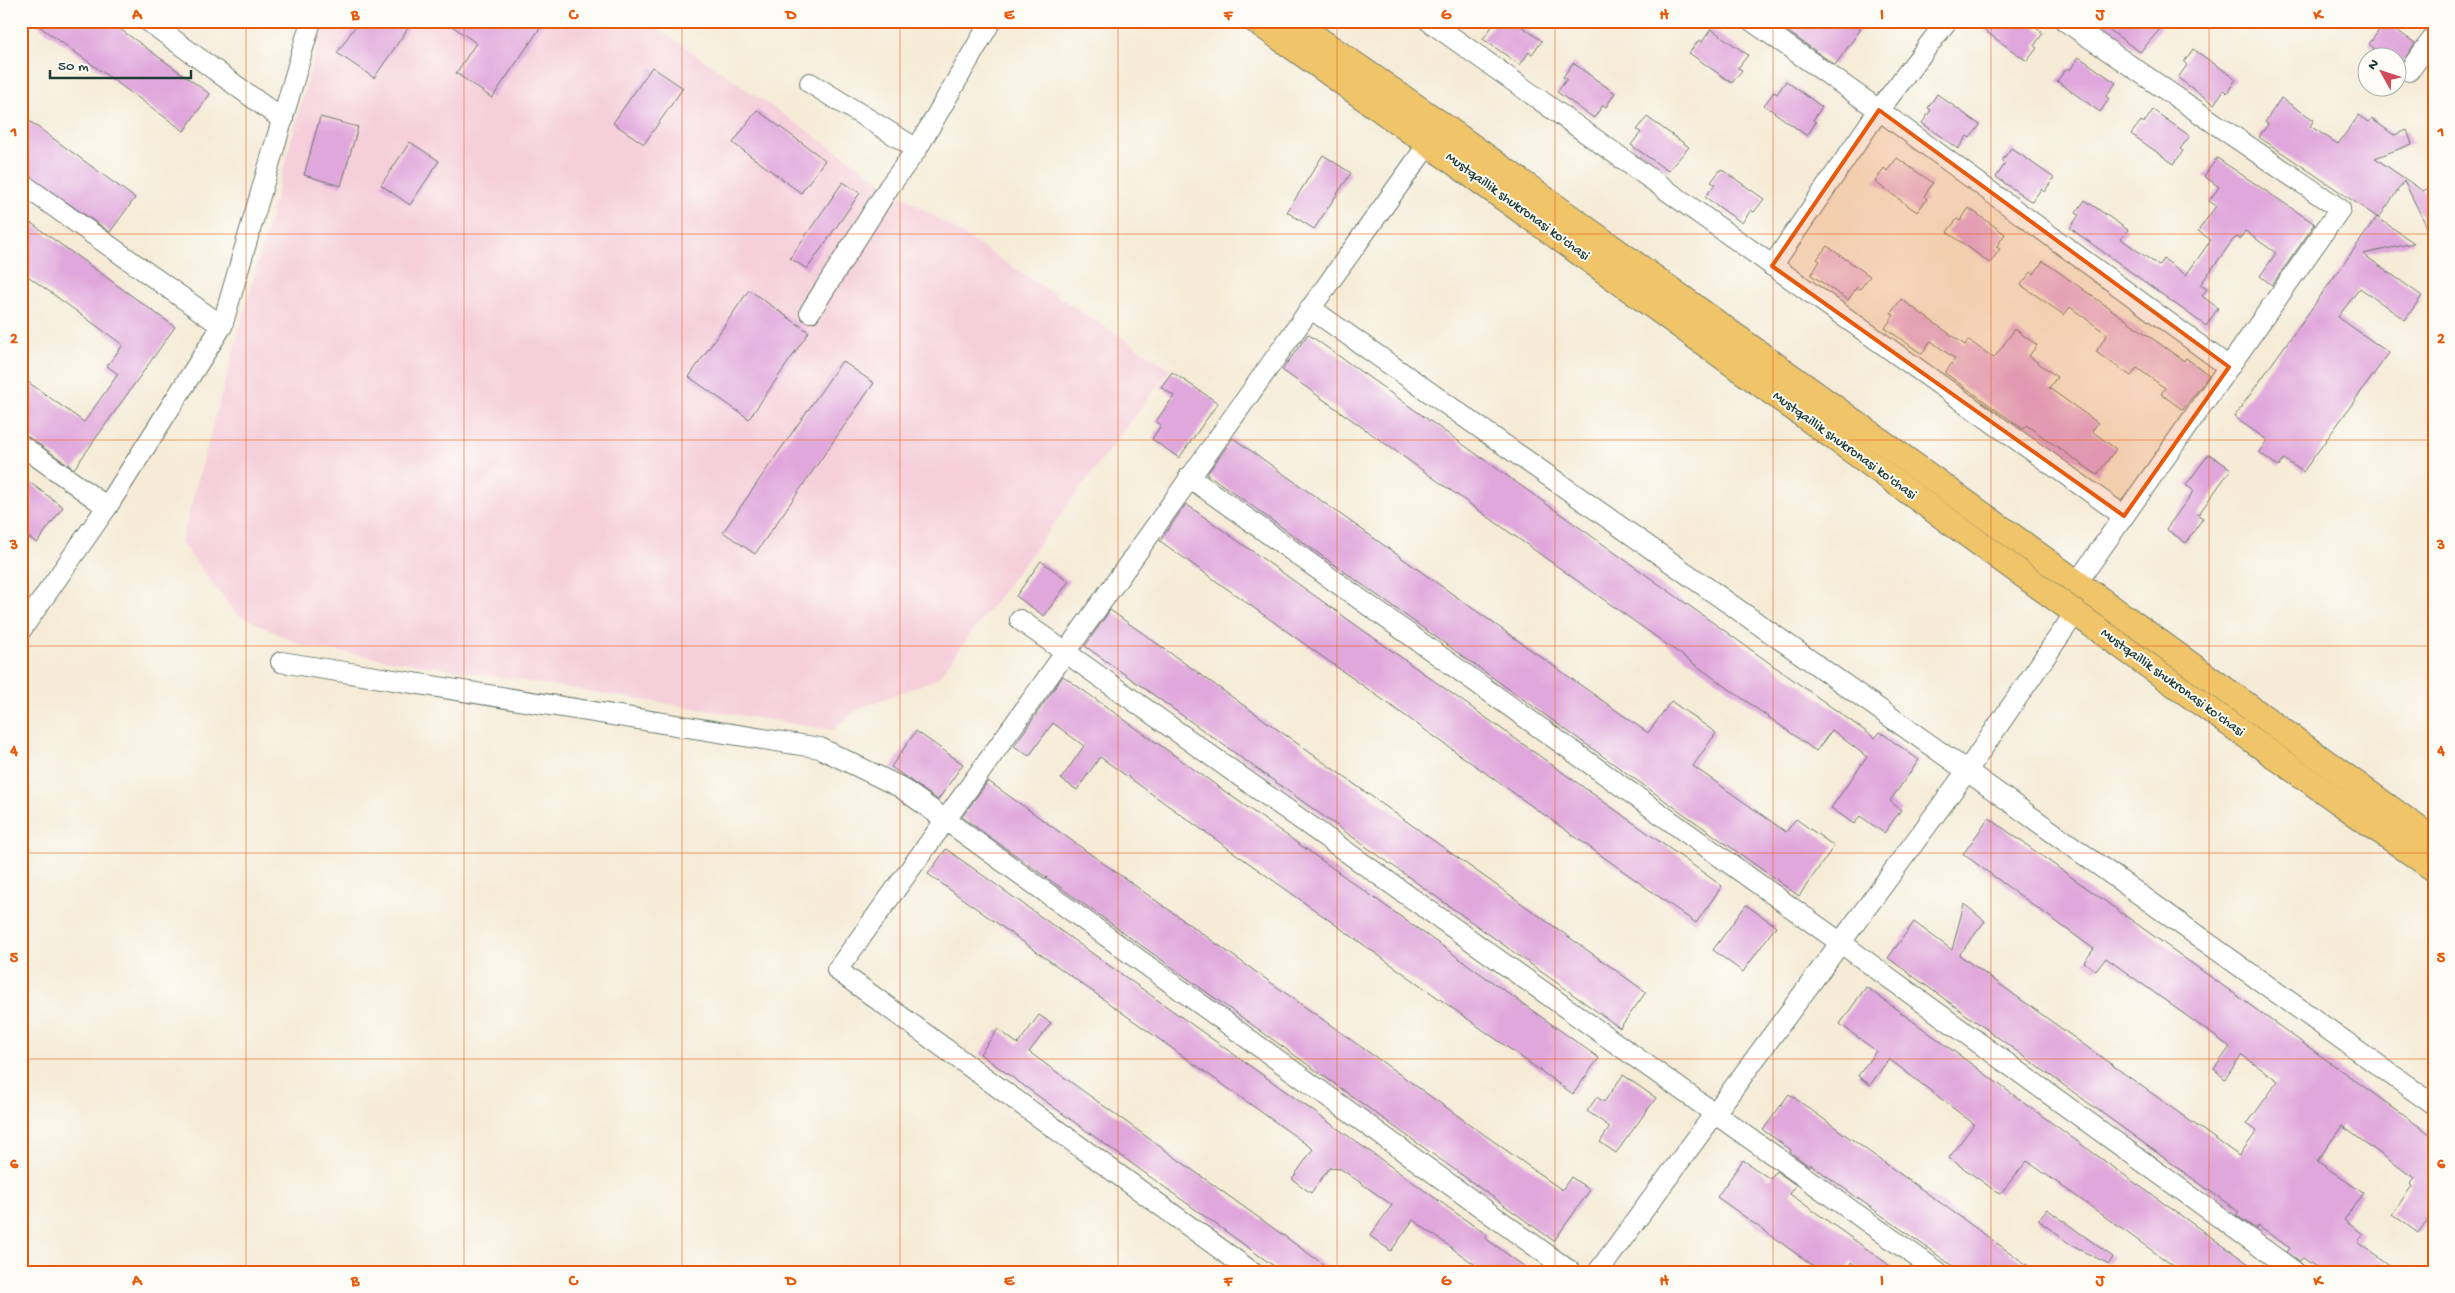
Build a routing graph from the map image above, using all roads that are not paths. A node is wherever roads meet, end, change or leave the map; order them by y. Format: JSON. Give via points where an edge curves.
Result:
{"nodes":[{"id":1,"x":148,"y":21,"type":"edge"},
{"id":2,"x":310,"y":21,"type":"edge"},
{"id":3,"x":991,"y":21,"type":"edge"},
{"id":4,"x":1256,"y":21,"type":"edge"},
{"id":5,"x":1292,"y":21,"type":"edge"},
{"id":6,"x":1429,"y":21,"type":"edge"},
{"id":7,"x":1752,"y":21,"type":"edge"},
{"id":8,"x":1947,"y":21,"type":"edge"},
{"id":9,"x":2065,"y":21,"type":"edge"},
{"id":10,"x":2434,"y":38,"type":"edge"},
{"id":11,"x":2409,"y":71,"type":"dead end"},
{"id":12,"x":810,"y":83,"type":"dead end"},
{"id":13,"x":1878,"y":110,"type":"junction"},
{"id":14,"x":283,"y":120,"type":"junction"},
{"id":15,"x":1428,"y":143,"type":"junction"},
{"id":16,"x":917,"y":149,"type":"junction"},
{"id":17,"x":21,"y":183,"type":"edge"},
{"id":18,"x":1772,"y":266,"type":"junction"},
{"id":19,"x":1310,"y":308,"type":"junction"},
{"id":20,"x":810,"y":312,"type":"dead end"},
{"id":21,"x":222,"y":326,"type":"junction"},
{"id":22,"x":2230,"y":367,"type":"junction"},
{"id":23,"x":21,"y":445,"type":"edge"},
{"id":24,"x":1189,"y":477,"type":"junction"},
{"id":25,"x":106,"y":507,"type":"junction"},
{"id":26,"x":2124,"y":516,"type":"junction"},
{"id":27,"x":2076,"y":584,"type":"junction"},
{"id":28,"x":2075,"y":613,"type":"junction"},
{"id":29,"x":1020,"y":620,"type":"dead end"},
{"id":30,"x":21,"y":630,"type":"edge"},
{"id":31,"x":1067,"y":652,"type":"junction"},
{"id":32,"x":281,"y":662,"type":"dead end"},
{"id":33,"x":1967,"y":771,"type":"junction"},
{"id":34,"x":945,"y":822,"type":"junction"},
{"id":35,"x":2434,"y":840,"type":"edge"},
{"id":36,"x":2434,"y":869,"type":"edge"},
{"id":37,"x":1841,"y":942,"type":"junction"},
{"id":38,"x":2434,"y":1105,"type":"edge"},
{"id":39,"x":1716,"y":1112,"type":"junction"},
{"id":40,"x":1252,"y":1272,"type":"edge"},
{"id":41,"x":1571,"y":1272,"type":"edge"},
{"id":42,"x":1598,"y":1272,"type":"edge"},
{"id":43,"x":1938,"y":1272,"type":"edge"},
{"id":44,"x":2295,"y":1272,"type":"edge"}],
"edges":[{"from":1,"to":14,"type":"street"},
{"from":2,"to":14,"type":"street"},
{"from":3,"to":16,"type":"street"},
{"from":4,"to":15,"type":"main road","name":"Mustqaillik shukronasi ko'chasi"},
{"from":5,"to":27,"type":"main road","name":"Mustqaillik shukronasi ko'chasi","via":[[1441,124]]},
{"from":6,"to":18,"type":"street"},
{"from":7,"to":13,"type":"street"},
{"from":8,"to":13,"type":"street"},
{"from":9,"to":22,"type":"street","via":[[2340,209]]},
{"from":10,"to":11,"type":"street"},
{"from":12,"to":16,"type":"street"},
{"from":13,"to":18,"type":"street"},
{"from":13,"to":22,"type":"street"},
{"from":14,"to":21,"type":"street"},
{"from":15,"to":19,"type":"street"},
{"from":15,"to":28,"type":"main road","name":"Mustqaillik shukronasi ko'chasi"},
{"from":16,"to":20,"type":"street","via":[[889,187]]},
{"from":17,"to":21,"type":"street"},
{"from":18,"to":26,"type":"street"},
{"from":19,"to":24,"type":"street"},
{"from":19,"to":33,"type":"street"},
{"from":21,"to":25,"type":"street"},
{"from":22,"to":26,"type":"street"},
{"from":23,"to":25,"type":"street"},
{"from":24,"to":31,"type":"street"},
{"from":24,"to":37,"type":"street"},
{"from":25,"to":30,"type":"street"},
{"from":26,"to":27,"type":"street"},
{"from":27,"to":35,"type":"main road","name":"Mustqaillik shukronasi ko'chasi"},
{"from":28,"to":33,"type":"street"},
{"from":28,"to":36,"type":"main road","name":"Mustqaillik shukronasi ko'chasi"},
{"from":29,"to":31,"type":"street"},
{"from":31,"to":34,"type":"street"},
{"from":31,"to":39,"type":"street"},
{"from":32,"to":34,"type":"street","via":[[820,748],[900,788]]},
{"from":33,"to":37,"type":"street"},
{"from":33,"to":38,"type":"street"},
{"from":34,"to":40,"type":"street","via":[[837,970]]},
{"from":34,"to":41,"type":"street"},
{"from":37,"to":39,"type":"street"},
{"from":37,"to":44,"type":"street"},
{"from":39,"to":42,"type":"street"},
{"from":39,"to":43,"type":"street"}]}
